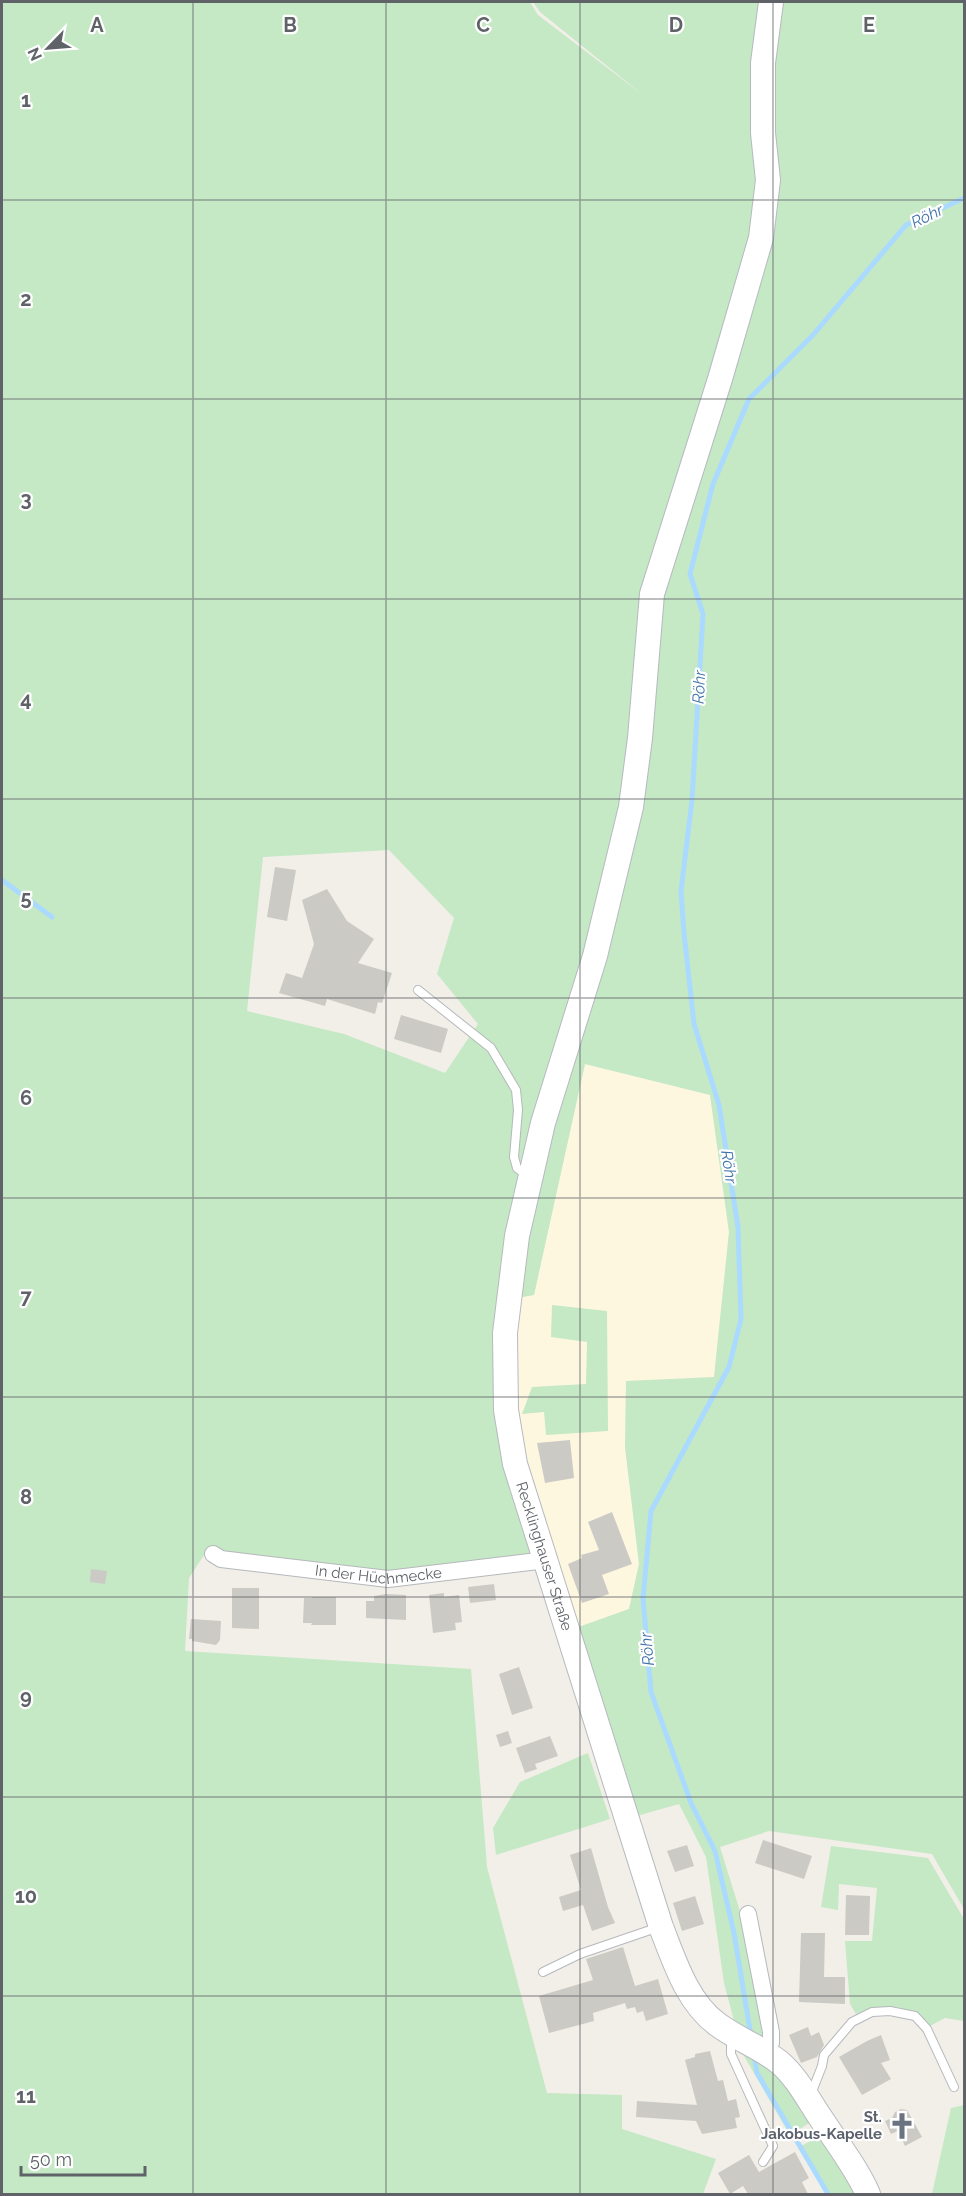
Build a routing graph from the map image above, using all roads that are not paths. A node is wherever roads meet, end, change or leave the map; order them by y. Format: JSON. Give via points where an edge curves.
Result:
{"nodes":[{"id":1,"x":771,"y":2,"type":"edge"},
{"id":2,"x":418,"y":990,"type":"dead end"},
{"id":3,"x":529,"y":1177,"type":"junction"},
{"id":4,"x":213,"y":1554,"type":"dead end"},
{"id":5,"x":546,"y":1560,"type":"junction"},
{"id":6,"x":748,"y":1914,"type":"dead end"},
{"id":7,"x":661,"y":1927,"type":"junction"},
{"id":8,"x":543,"y":1972,"type":"dead end"},
{"id":9,"x":738,"y":2036,"type":"junction"},
{"id":10,"x":765,"y":2052,"type":"junction"},
{"id":11,"x":954,"y":2087,"type":"dead end"},
{"id":12,"x":808,"y":2100,"type":"junction"},
{"id":13,"x":763,"y":2162,"type":"dead end"},
{"id":14,"x":868,"y":2194,"type":"edge"}],
"edges":[{"from":1,"to":3,"type":"main road","name":"Recklinghauser Straße","via":[[763,63],[768,180],[761,238],[652,594],[631,807],[595,956]]},
{"from":2,"to":3,"type":"lane","via":[[491,1048],[516,1089],[514,1157],[518,1168]]},
{"from":3,"to":5,"type":"main road","name":"Recklinghauser Straße","via":[[516,1236],[505,1333],[506,1410],[515,1464]]},
{"from":4,"to":5,"type":"street","name":"In der Hüchmecke","via":[[220,1559],[388,1579]]},
{"from":5,"to":7,"type":"main road","name":"Recklinghauser Straße"},
{"from":6,"to":10,"type":"street","via":[[771,2032],[771,2043]]},
{"from":7,"to":8,"type":"lane","via":[[580,1953]]},
{"from":7,"to":9,"type":"main road","name":"Recklinghauser Straße","via":[[692,1995],[707,2016]]},
{"from":9,"to":10,"type":"main road","name":"Recklinghauser Straße"},
{"from":9,"to":13,"type":"lane","via":[[730,2046],[731,2054],[773,2146]]},
{"from":10,"to":12,"type":"main road","name":"Recklinghauser Straße","via":[[787,2070]]},
{"from":11,"to":12,"type":"lane","via":[[927,2029],[915,2016],[872,2012],[852,2022],[824,2055]]},
{"from":12,"to":14,"type":"main road","name":"Recklinghauser Straße"}]}
